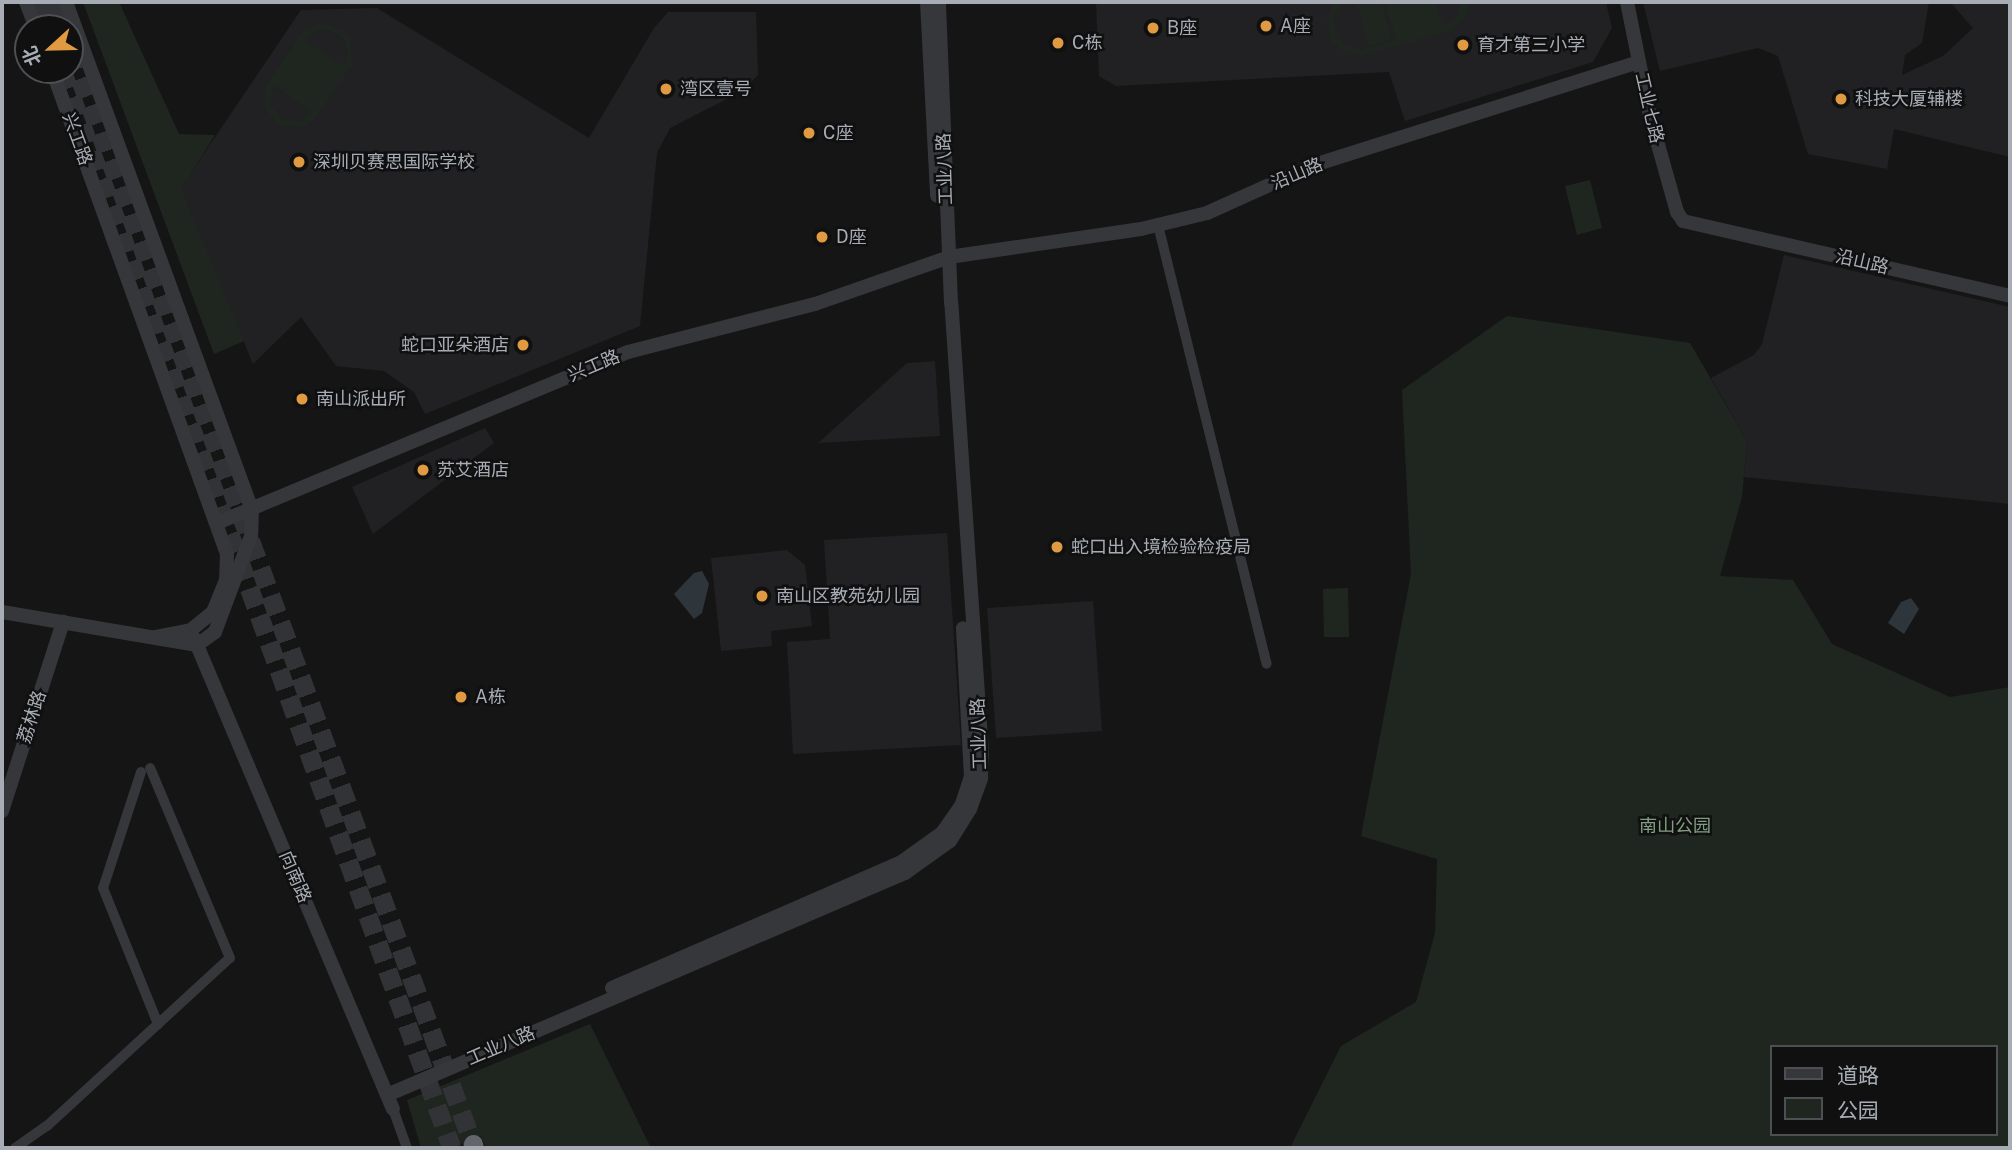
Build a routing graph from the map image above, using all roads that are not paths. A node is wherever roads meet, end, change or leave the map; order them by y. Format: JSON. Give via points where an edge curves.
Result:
{"nodes":[{"id":1,"x":66,"y":2,"type":"edge"},
{"id":2,"x":927,"y":2,"type":"edge"},
{"id":3,"x":939,"y":2,"type":"edge"},
{"id":4,"x":1628,"y":2,"type":"edge"},
{"id":5,"x":1639,"y":62,"type":"junction"},
{"id":6,"x":57,"y":84,"type":"edge"},
{"id":7,"x":1676,"y":212,"type":"joint"},
{"id":8,"x":1158,"y":225,"type":"junction"},
{"id":9,"x":944,"y":259,"type":"junction"},
{"id":10,"x":2010,"y":296,"type":"edge"},
{"id":11,"x":252,"y":510,"type":"junction"},
{"id":12,"x":217,"y":523,"type":"junction"},
{"id":13,"x":2,"y":612,"type":"edge"},
{"id":14,"x":62,"y":622,"type":"junction"},
{"id":15,"x":191,"y":630,"type":"junction"},
{"id":16,"x":155,"y":637,"type":"junction"},
{"id":17,"x":197,"y":645,"type":"junction"},
{"id":18,"x":1267,"y":663,"type":"dead end"},
{"id":19,"x":2,"y":811,"type":"edge"},
{"id":20,"x":158,"y":1024,"type":"junction"},
{"id":21,"x":388,"y":1097,"type":"junction"},
{"id":22,"x":15,"y":1148,"type":"edge"},
{"id":23,"x":407,"y":1148,"type":"edge"}],
"edges":[{"from":1,"to":11,"type":"street","name":"兴工路"},
{"from":2,"to":9,"type":"street","name":"工业八路"},
{"from":3,"to":9,"type":"street","name":"工业八路"},
{"from":4,"to":5,"type":"street","name":"工业七路"},
{"from":5,"to":7,"type":"street","name":"工业七路"},
{"from":5,"to":8,"type":"street","name":"沿山路","via":[[1314,165],[1207,214]]},
{"from":6,"to":12,"type":"street","name":"兴工路"},
{"from":7,"to":10,"type":"street","name":"沿山路","via":[[1690,224]]},
{"from":8,"to":9,"type":"street","name":"沿山路"},
{"from":8,"to":18,"type":"street"},
{"from":9,"to":11,"type":"street","name":"兴工路","via":[[815,303],[628,352]]},
{"from":9,"to":21,"type":"street","name":"工业八路","via":[[972,754],[967,792],[952,821],[928,846],[900,863]]},
{"from":11,"to":12,"type":"street","name":"兴工路"},
{"from":11,"to":17,"type":"street","name":"兴工路","via":[[251,536],[215,632]]},
{"from":12,"to":15,"type":"street","name":"兴工路","via":[[227,554],[226,580],[213,612]]},
{"from":13,"to":14,"type":"street"},
{"from":14,"to":16,"type":"street"},
{"from":14,"to":19,"type":"street","name":"荔林路"},
{"from":15,"to":16,"type":"street"},
{"from":15,"to":17,"type":"street","name":"向南路"},
{"from":16,"to":17,"type":"street"},
{"from":17,"to":21,"type":"street","name":"向南路"},
{"from":20,"to":20,"type":"street","via":[[230,958],[146,770],[103,888]]},
{"from":20,"to":22,"type":"street","via":[[47,1126]]},
{"from":21,"to":23,"type":"street"}]}
